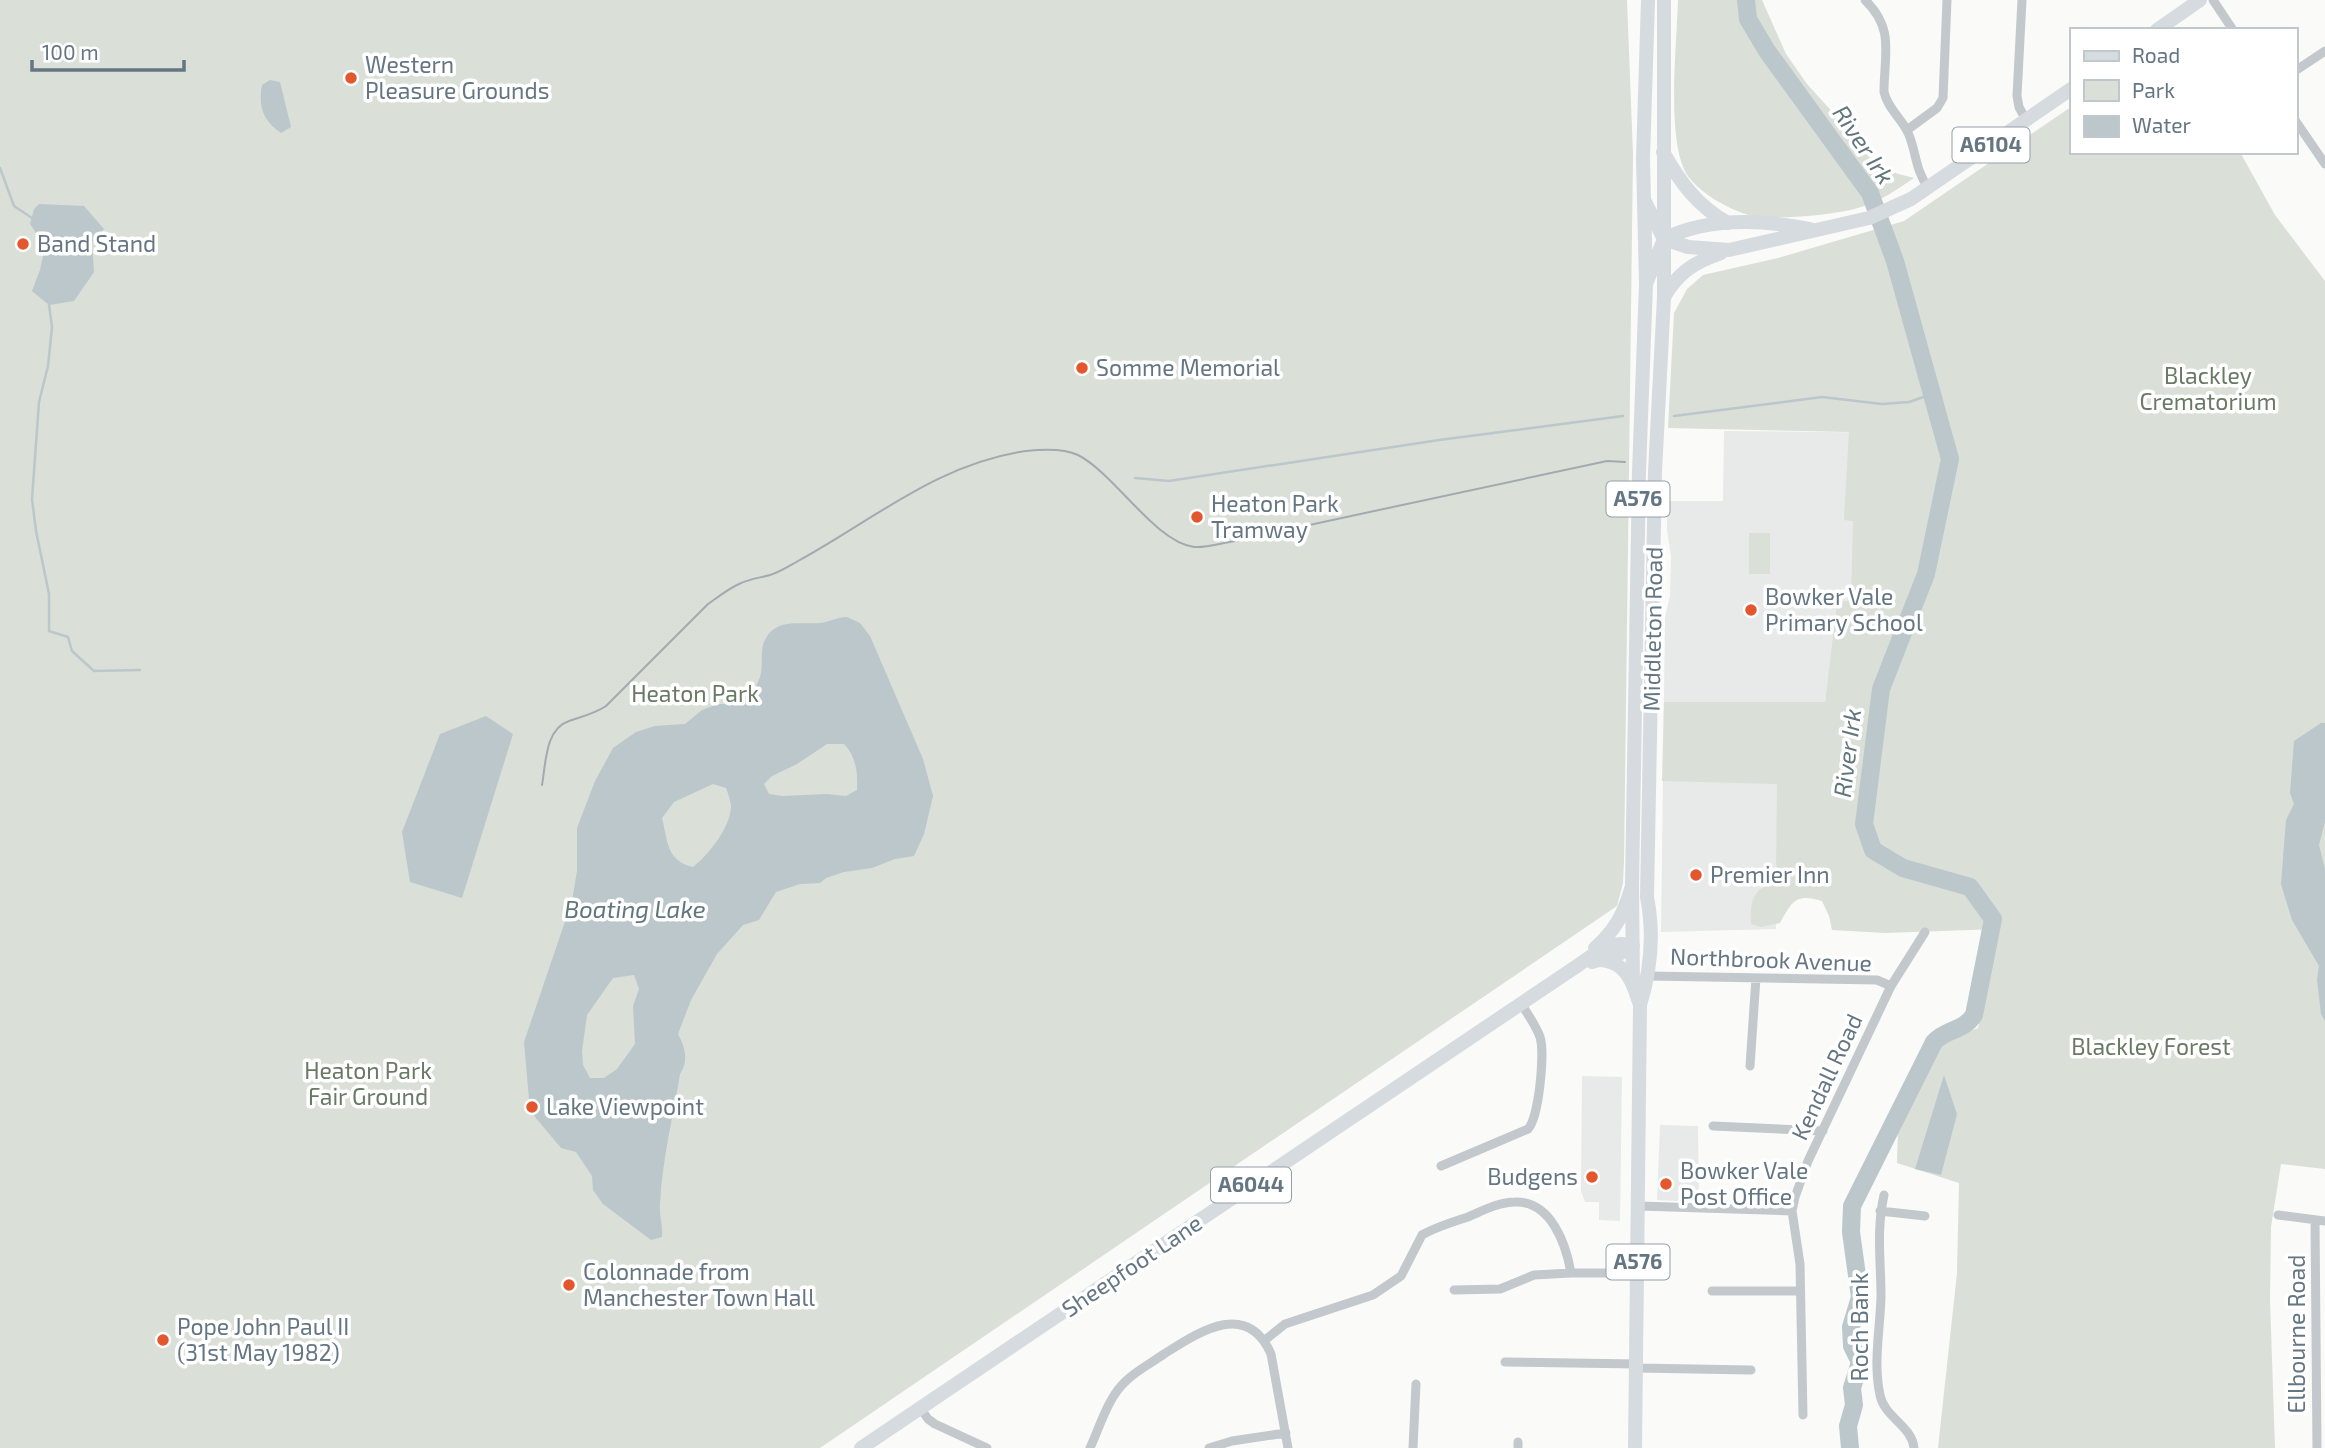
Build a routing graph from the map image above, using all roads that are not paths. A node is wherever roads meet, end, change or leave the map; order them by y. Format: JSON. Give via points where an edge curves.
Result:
{"nodes":[{"id":1,"x":1648,"y":0,"type":"edge"},
{"id":2,"x":1664,"y":0,"type":"edge"},
{"id":3,"x":1865,"y":0,"type":"edge"},
{"id":4,"x":1947,"y":0,"type":"edge"},
{"id":5,"x":2022,"y":0,"type":"edge"},
{"id":6,"x":2200,"y":0,"type":"edge"},
{"id":7,"x":2213,"y":0,"type":"edge"},
{"id":8,"x":2160,"y":28,"type":"edge"},
{"id":9,"x":2232,"y":28,"type":"edge"},
{"id":10,"x":2325,"y":51,"type":"edge"},
{"id":11,"x":2297,"y":70,"type":"edge"},
{"id":12,"x":2070,"y":90,"type":"edge"},
{"id":13,"x":2026,"y":120,"type":"junction"},
{"id":14,"x":2297,"y":123,"type":"edge"},
{"id":15,"x":1907,"y":130,"type":"junction"},
{"id":16,"x":1662,"y":151,"type":"junction"},
{"id":17,"x":2325,"y":164,"type":"edge"},
{"id":18,"x":1928,"y":188,"type":"junction"},
{"id":19,"x":1644,"y":200,"type":"junction"},
{"id":20,"x":1730,"y":224,"type":"junction"},
{"id":21,"x":1811,"y":230,"type":"junction"},
{"id":22,"x":1664,"y":239,"type":"junction"},
{"id":23,"x":1729,"y":250,"type":"junction"},
{"id":24,"x":1646,"y":284,"type":"junction"},
{"id":25,"x":1664,"y":298,"type":"junction"},
{"id":26,"x":1650,"y":782,"type":"junction"},
{"id":27,"x":1633,"y":798,"type":"junction"},
{"id":28,"x":1632,"y":885,"type":"junction"},
{"id":29,"x":1647,"y":897,"type":"junction"},
{"id":30,"x":1925,"y":932,"type":"dead end"},
{"id":31,"x":1633,"y":946,"type":"junction"},
{"id":32,"x":1599,"y":960,"type":"junction"},
{"id":33,"x":1577,"y":966,"type":"junction"},
{"id":34,"x":1649,"y":968,"type":"junction"},
{"id":35,"x":1756,"y":978,"type":"junction"},
{"id":36,"x":1633,"y":985,"type":"junction"},
{"id":37,"x":1891,"y":986,"type":"junction"},
{"id":38,"x":1521,"y":1003,"type":"junction"},
{"id":39,"x":1640,"y":1005,"type":"junction"},
{"id":40,"x":1750,"y":1066,"type":"dead end"},
{"id":41,"x":1713,"y":1126,"type":"dead end"},
{"id":42,"x":1823,"y":1131,"type":"junction"},
{"id":43,"x":1441,"y":1166,"type":"dead end"},
{"id":44,"x":1884,"y":1195,"type":"dead end"},
{"id":45,"x":1639,"y":1206,"type":"junction"},
{"id":46,"x":1793,"y":1211,"type":"junction"},
{"id":47,"x":1880,"y":1212,"type":"junction"},
{"id":48,"x":2278,"y":1215,"type":"dead end"},
{"id":49,"x":1925,"y":1216,"type":"dead end"},
{"id":50,"x":2320,"y":1220,"type":"edge"},
{"id":51,"x":1571,"y":1273,"type":"junction"},
{"id":52,"x":1608,"y":1273,"type":"dead end"},
{"id":53,"x":1454,"y":1290,"type":"dead end"},
{"id":54,"x":1712,"y":1291,"type":"dead end"},
{"id":55,"x":1800,"y":1291,"type":"junction"},
{"id":56,"x":2321,"y":1320,"type":"edge"},
{"id":57,"x":1265,"y":1340,"type":"junction"},
{"id":58,"x":1506,"y":1362,"type":"dead end"},
{"id":59,"x":1637,"y":1366,"type":"junction"},
{"id":60,"x":1751,"y":1370,"type":"dead end"},
{"id":61,"x":1416,"y":1384,"type":"dead end"},
{"id":62,"x":921,"y":1409,"type":"junction"},
{"id":63,"x":2321,"y":1414,"type":"edge"},
{"id":64,"x":1803,"y":1415,"type":"dead end"},
{"id":65,"x":1286,"y":1433,"type":"junction"},
{"id":66,"x":861,"y":1448,"type":"edge"},
{"id":67,"x":987,"y":1448,"type":"edge"},
{"id":68,"x":1090,"y":1448,"type":"edge"},
{"id":69,"x":1209,"y":1448,"type":"edge"},
{"id":70,"x":1288,"y":1448,"type":"edge"},
{"id":71,"x":1413,"y":1448,"type":"edge"},
{"id":72,"x":1635,"y":1448,"type":"edge"},
{"id":73,"x":1914,"y":1448,"type":"edge"},
{"id":74,"x":2316,"y":1448,"type":"edge"}],
"edges":[{"from":1,"to":19,"type":"main road","name":"Middleton Road","number":"A576"},
{"from":2,"to":16,"type":"main road","name":"Middleton Road","number":"A576"},
{"from":3,"to":15,"type":"street","via":[[1884,27],[1886,101]]},
{"from":4,"to":15,"type":"street","via":[[1943,98]]},
{"from":5,"to":13,"type":"street","via":[[2017,96]]},
{"from":6,"to":8,"type":"main road"},
{"from":7,"to":9,"type":"street"},
{"from":10,"to":11,"type":"street"},
{"from":12,"to":13,"type":"main road","number":"A6104"},
{"from":13,"to":18,"type":"main road","number":"A6104"},
{"from":14,"to":17,"type":"street"},
{"from":15,"to":18,"type":"street","via":[[1918,173]]},
{"from":16,"to":20,"type":"main road","via":[[1692,196]]},
{"from":16,"to":22,"type":"main road","name":"Middleton Road","number":"A576"},
{"from":18,"to":21,"type":"main road","number":"A6104","via":[[1869,218]]},
{"from":19,"to":22,"type":"main road"},
{"from":19,"to":24,"type":"main road","name":"Middleton Road","number":"A576"},
{"from":20,"to":21,"type":"main road","via":[[1783,224]]},
{"from":20,"to":22,"type":"main road","via":[[1699,226]]},
{"from":21,"to":23,"type":"main road"},
{"from":22,"to":23,"type":"main road","via":[[1688,247]]},
{"from":22,"to":24,"type":"main road"},
{"from":22,"to":25,"type":"main road","name":"Middleton Road","number":"A576"},
{"from":23,"to":25,"type":"main road","via":[[1685,270]]},
{"from":24,"to":27,"type":"main road","name":"Middleton Road","number":"A576"},
{"from":25,"to":26,"type":"main road","name":"Middleton Road","number":"A576","via":[[1655,472]]},
{"from":26,"to":27,"type":"main road"},
{"from":26,"to":29,"type":"main road","name":"Middleton Road","number":"A576"},
{"from":27,"to":28,"type":"main road","name":"Middleton Road","number":"A576"},
{"from":28,"to":31,"type":"main road","name":"Middleton Road","number":"A576"},
{"from":28,"to":33,"type":"main road","name":"Sheepfoot Lane","number":"A6044","via":[[1612,932]]},
{"from":29,"to":31,"type":"main road","number":"A576","via":[[1640,937]]},
{"from":29,"to":34,"type":"main road","name":"Middleton Road","number":"A576"},
{"from":30,"to":37,"type":"street","name":"Kendall Road"},
{"from":31,"to":32,"type":"main road","name":"Sheepfoot Lane","number":"A6044"},
{"from":31,"to":33,"type":"main road","name":"Sheepfoot Lane","number":"A6044","via":[[1613,944]]},
{"from":31,"to":34,"type":"main road"},
{"from":31,"to":36,"type":"main road","name":"Middleton Road","number":"A576"},
{"from":32,"to":33,"type":"main road","name":"Sheepfoot Lane","number":"A6044"},
{"from":32,"to":36,"type":"main road","via":[[1620,966]]},
{"from":33,"to":38,"type":"main road","name":"Sheepfoot Lane","number":"A6044"},
{"from":34,"to":35,"type":"street","name":"Northbrook Avenue"},
{"from":34,"to":39,"type":"main road","name":"Middleton Road","number":"A576"},
{"from":35,"to":37,"type":"street","name":"Northbrook Avenue","via":[[1877,981]]},
{"from":35,"to":40,"type":"street"},
{"from":36,"to":39,"type":"main road","name":"Middleton Road","number":"A576"},
{"from":37,"to":42,"type":"street","name":"Kendall Road"},
{"from":38,"to":43,"type":"street","via":[[1541,1039],[1532,1125]]},
{"from":38,"to":62,"type":"main road","name":"Sheepfoot Lane","number":"A6044"},
{"from":39,"to":45,"type":"main road","name":"Middleton Road","number":"A576"},
{"from":41,"to":42,"type":"street"},
{"from":42,"to":46,"type":"street","name":"Kendall Road","via":[[1799,1184]]},
{"from":44,"to":47,"type":"street","name":"Roch Bank"},
{"from":45,"to":46,"type":"street"},
{"from":45,"to":59,"type":"main road","name":"Middleton Road","number":"A576"},
{"from":46,"to":55,"type":"street","name":"Kendall Road"},
{"from":47,"to":49,"type":"street"},
{"from":47,"to":73,"type":"street","name":"Roch Bank","via":[[1880,1396],[1885,1409],[1911,1437]]},
{"from":48,"to":50,"type":"street"},
{"from":50,"to":56,"type":"street","name":"Ellbourne Road"},
{"from":51,"to":52,"type":"street"},
{"from":51,"to":53,"type":"street","via":[[1534,1275],[1500,1289]]},
{"from":51,"to":57,"type":"street","via":[[1565,1244],[1549,1218],[1530,1205],[1502,1204],[1422,1235],[1401,1276],[1373,1295],[1285,1324]]},
{"from":54,"to":55,"type":"street"},
{"from":55,"to":64,"type":"street","name":"Kendall Road"},
{"from":56,"to":63,"type":"street","name":"Ellbourne Road"},
{"from":57,"to":65,"type":"street"},
{"from":57,"to":68,"type":"street","via":[[1238,1324],[1198,1332],[1130,1377],[1115,1394]]},
{"from":58,"to":59,"type":"street"},
{"from":59,"to":60,"type":"street"},
{"from":59,"to":72,"type":"main road","name":"Middleton Road","number":"A576"},
{"from":61,"to":71,"type":"street"},
{"from":62,"to":66,"type":"main road","name":"Sheepfoot Lane","number":"A6044"},
{"from":62,"to":67,"type":"street","via":[[935,1424]]},
{"from":63,"to":74,"type":"street","name":"Ellbourne Road"},
{"from":65,"to":69,"type":"street"},
{"from":65,"to":70,"type":"street"}]}
